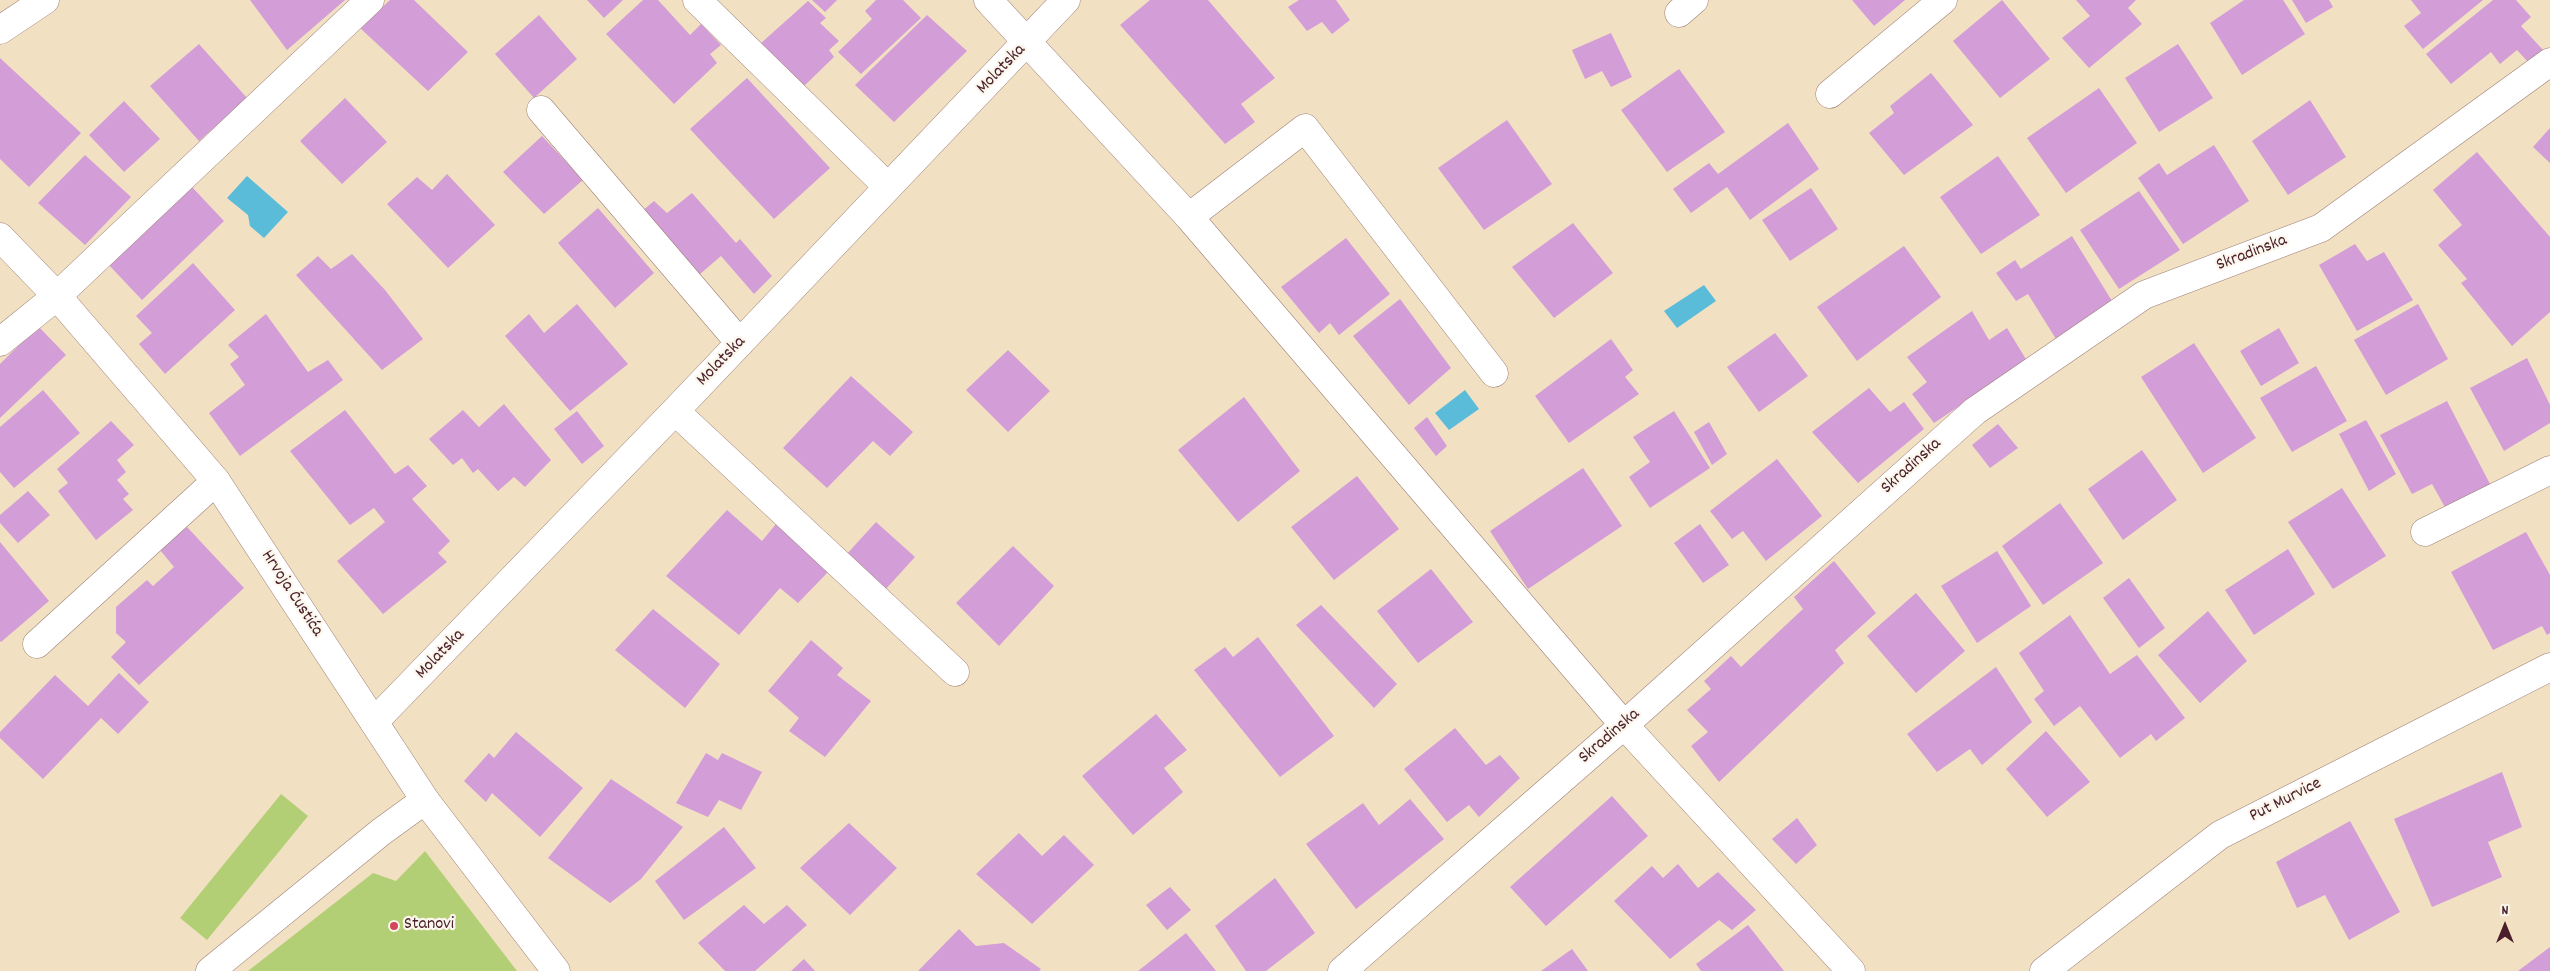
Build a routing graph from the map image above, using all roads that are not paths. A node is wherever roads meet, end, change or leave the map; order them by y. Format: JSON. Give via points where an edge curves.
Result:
{"nodes":[{"id":1,"x":44,"y":0,"type":"edge"},
{"id":2,"x":370,"y":0,"type":"edge"},
{"id":3,"x":697,"y":0,"type":"edge"},
{"id":4,"x":988,"y":0,"type":"edge"},
{"id":5,"x":1066,"y":0,"type":"edge"},
{"id":6,"x":1943,"y":0,"type":"edge"},
{"id":7,"x":0,"y":30,"type":"edge"},
{"id":8,"x":1028,"y":42,"type":"junction"},
{"id":9,"x":2550,"y":62,"type":"edge"},
{"id":10,"x":1830,"y":94,"type":"dead end"},
{"id":11,"x":541,"y":110,"type":"dead end"},
{"id":12,"x":888,"y":187,"type":"junction"},
{"id":13,"x":1189,"y":217,"type":"junction"},
{"id":14,"x":0,"y":237,"type":"edge"},
{"id":15,"x":57,"y":296,"type":"junction"},
{"id":16,"x":0,"y":342,"type":"edge"},
{"id":17,"x":740,"y":343,"type":"junction"},
{"id":18,"x":1494,"y":373,"type":"dead end"},
{"id":19,"x":675,"y":411,"type":"junction"},
{"id":20,"x":2550,"y":470,"type":"edge"},
{"id":21,"x":216,"y":481,"type":"junction"},
{"id":22,"x":2425,"y":532,"type":"dead end"},
{"id":23,"x":37,"y":644,"type":"dead end"},
{"id":24,"x":2550,"y":666,"type":"edge"},
{"id":25,"x":955,"y":672,"type":"dead end"},
{"id":26,"x":374,"y":722,"type":"junction"},
{"id":27,"x":1624,"y":725,"type":"junction"},
{"id":28,"x":425,"y":800,"type":"junction"},
{"id":29,"x":210,"y":971,"type":"edge"},
{"id":30,"x":556,"y":971,"type":"edge"},
{"id":31,"x":1342,"y":971,"type":"edge"},
{"id":32,"x":1851,"y":971,"type":"edge"},
{"id":33,"x":2044,"y":971,"type":"edge"}],
"edges":[{"from":1,"to":7,"type":"street"},
{"from":2,"to":15,"type":"street"},
{"from":3,"to":12,"type":"street"},
{"from":4,"to":8,"type":"street"},
{"from":5,"to":8,"type":"street","name":"Molatska"},
{"from":6,"to":10,"type":"street"},
{"from":8,"to":12,"type":"street","name":"Molatska"},
{"from":8,"to":13,"type":"street"},
{"from":9,"to":27,"type":"street","name":"Skradinska","via":[[2321,228],[2144,295],[1975,411]]},
{"from":11,"to":17,"type":"street"},
{"from":12,"to":17,"type":"street","name":"Molatska"},
{"from":13,"to":18,"type":"street","via":[[1305,128]]},
{"from":13,"to":27,"type":"street"},
{"from":14,"to":15,"type":"street","name":"Hrvoja Ćustića"},
{"from":15,"to":16,"type":"street"},
{"from":15,"to":21,"type":"street","name":"Hrvoja Ćustića"},
{"from":17,"to":19,"type":"street","name":"Molatska"},
{"from":19,"to":25,"type":"street"},
{"from":19,"to":26,"type":"street","name":"Molatska"},
{"from":20,"to":22,"type":"street"},
{"from":21,"to":23,"type":"street"},
{"from":21,"to":26,"type":"street","name":"Hrvoja Ćustića"},
{"from":24,"to":33,"type":"street","name":"Put Murvice","via":[[2220,835]]},
{"from":26,"to":28,"type":"street","name":"Hrvoja Ćustića"},
{"from":27,"to":31,"type":"street","name":"Skradinska"},
{"from":27,"to":32,"type":"street"},
{"from":28,"to":29,"type":"street"},
{"from":28,"to":30,"type":"street","name":"Hrvoja Ćustića"}]}
